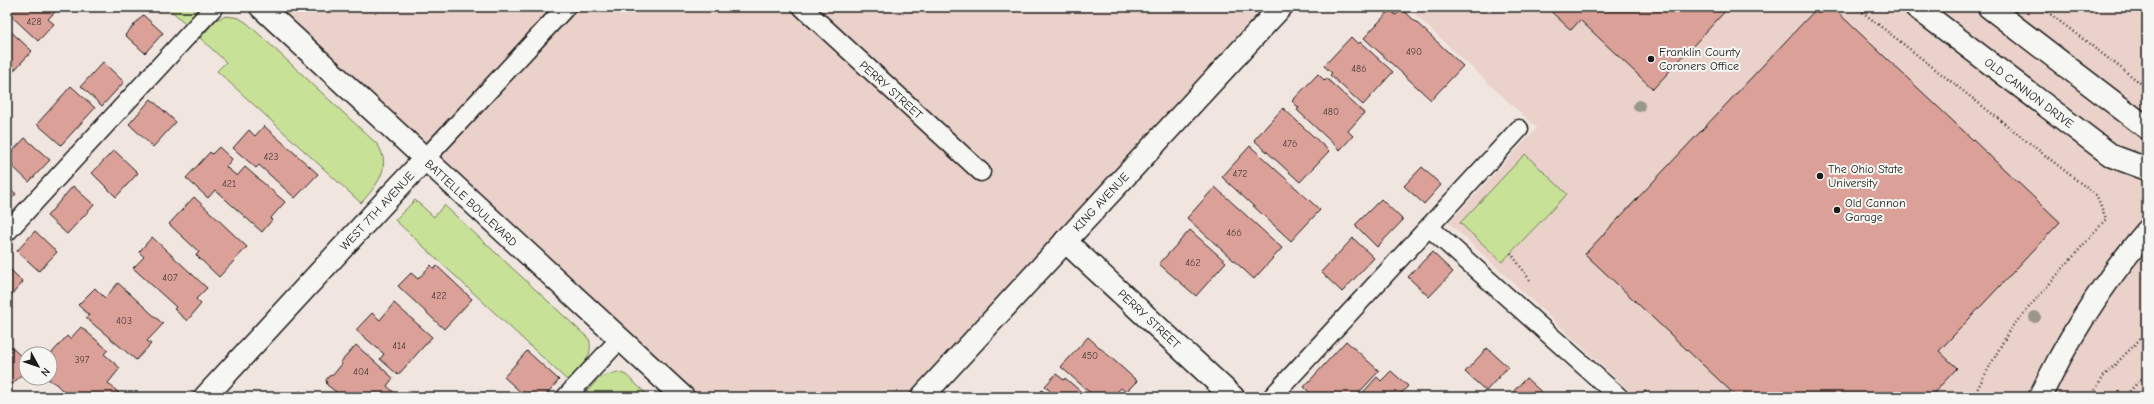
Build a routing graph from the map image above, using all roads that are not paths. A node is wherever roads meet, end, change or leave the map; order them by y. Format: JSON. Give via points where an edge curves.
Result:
{"nodes":[{"id":1,"x":214,"y":7,"type":"edge"},
{"id":2,"x":261,"y":7,"type":"edge"},
{"id":3,"x":566,"y":7,"type":"edge"},
{"id":4,"x":802,"y":7,"type":"edge"},
{"id":5,"x":1280,"y":7,"type":"edge"},
{"id":6,"x":1916,"y":7,"type":"edge"},
{"id":7,"x":1989,"y":7,"type":"edge"},
{"id":8,"x":2147,"y":128,"type":"edge"},
{"id":9,"x":1518,"y":129,"type":"dead end"},
{"id":10,"x":424,"y":160,"type":"junction"},
{"id":11,"x":2147,"y":169,"type":"edge"},
{"id":12,"x":981,"y":172,"type":"dead end"},
{"id":13,"x":1429,"y":227,"type":"junction"},
{"id":14,"x":2147,"y":231,"type":"edge"},
{"id":15,"x":7,"y":232,"type":"edge"},
{"id":16,"x":1065,"y":241,"type":"junction"},
{"id":17,"x":620,"y":339,"type":"junction"},
{"id":18,"x":205,"y":397,"type":"edge"},
{"id":19,"x":566,"y":397,"type":"edge"},
{"id":20,"x":683,"y":397,"type":"edge"},
{"id":21,"x":922,"y":397,"type":"edge"},
{"id":22,"x":1233,"y":397,"type":"edge"},
{"id":23,"x":1272,"y":397,"type":"edge"},
{"id":24,"x":1619,"y":397,"type":"edge"},
{"id":25,"x":2040,"y":397,"type":"edge"}],
"edges":[{"from":1,"to":15,"type":"lane"},
{"from":2,"to":10,"type":"street","name":"BATTELLE BOULEVARD"},
{"from":3,"to":10,"type":"lane","name":"WEST 7TH AVENUE"},
{"from":4,"to":12,"type":"lane","name":"PERRY STREET"},
{"from":5,"to":16,"type":"street","name":"KING AVENUE"},
{"from":6,"to":11,"type":"street","name":"OLD CANNON DRIVE","via":[[2112,156]]},
{"from":7,"to":8,"type":"street"},
{"from":9,"to":13,"type":"lane"},
{"from":10,"to":17,"type":"street","name":"BATTELLE BOULEVARD"},
{"from":10,"to":18,"type":"street","name":"WEST 7TH AVENUE"},
{"from":13,"to":23,"type":"lane"},
{"from":13,"to":24,"type":"lane"},
{"from":14,"to":25,"type":"street","via":[[2081,323]]},
{"from":16,"to":21,"type":"street","name":"KING AVENUE"},
{"from":16,"to":22,"type":"street","name":"PERRY STREET"},
{"from":17,"to":19,"type":"lane"},
{"from":17,"to":20,"type":"street","name":"BATTELLE BOULEVARD"}]}
